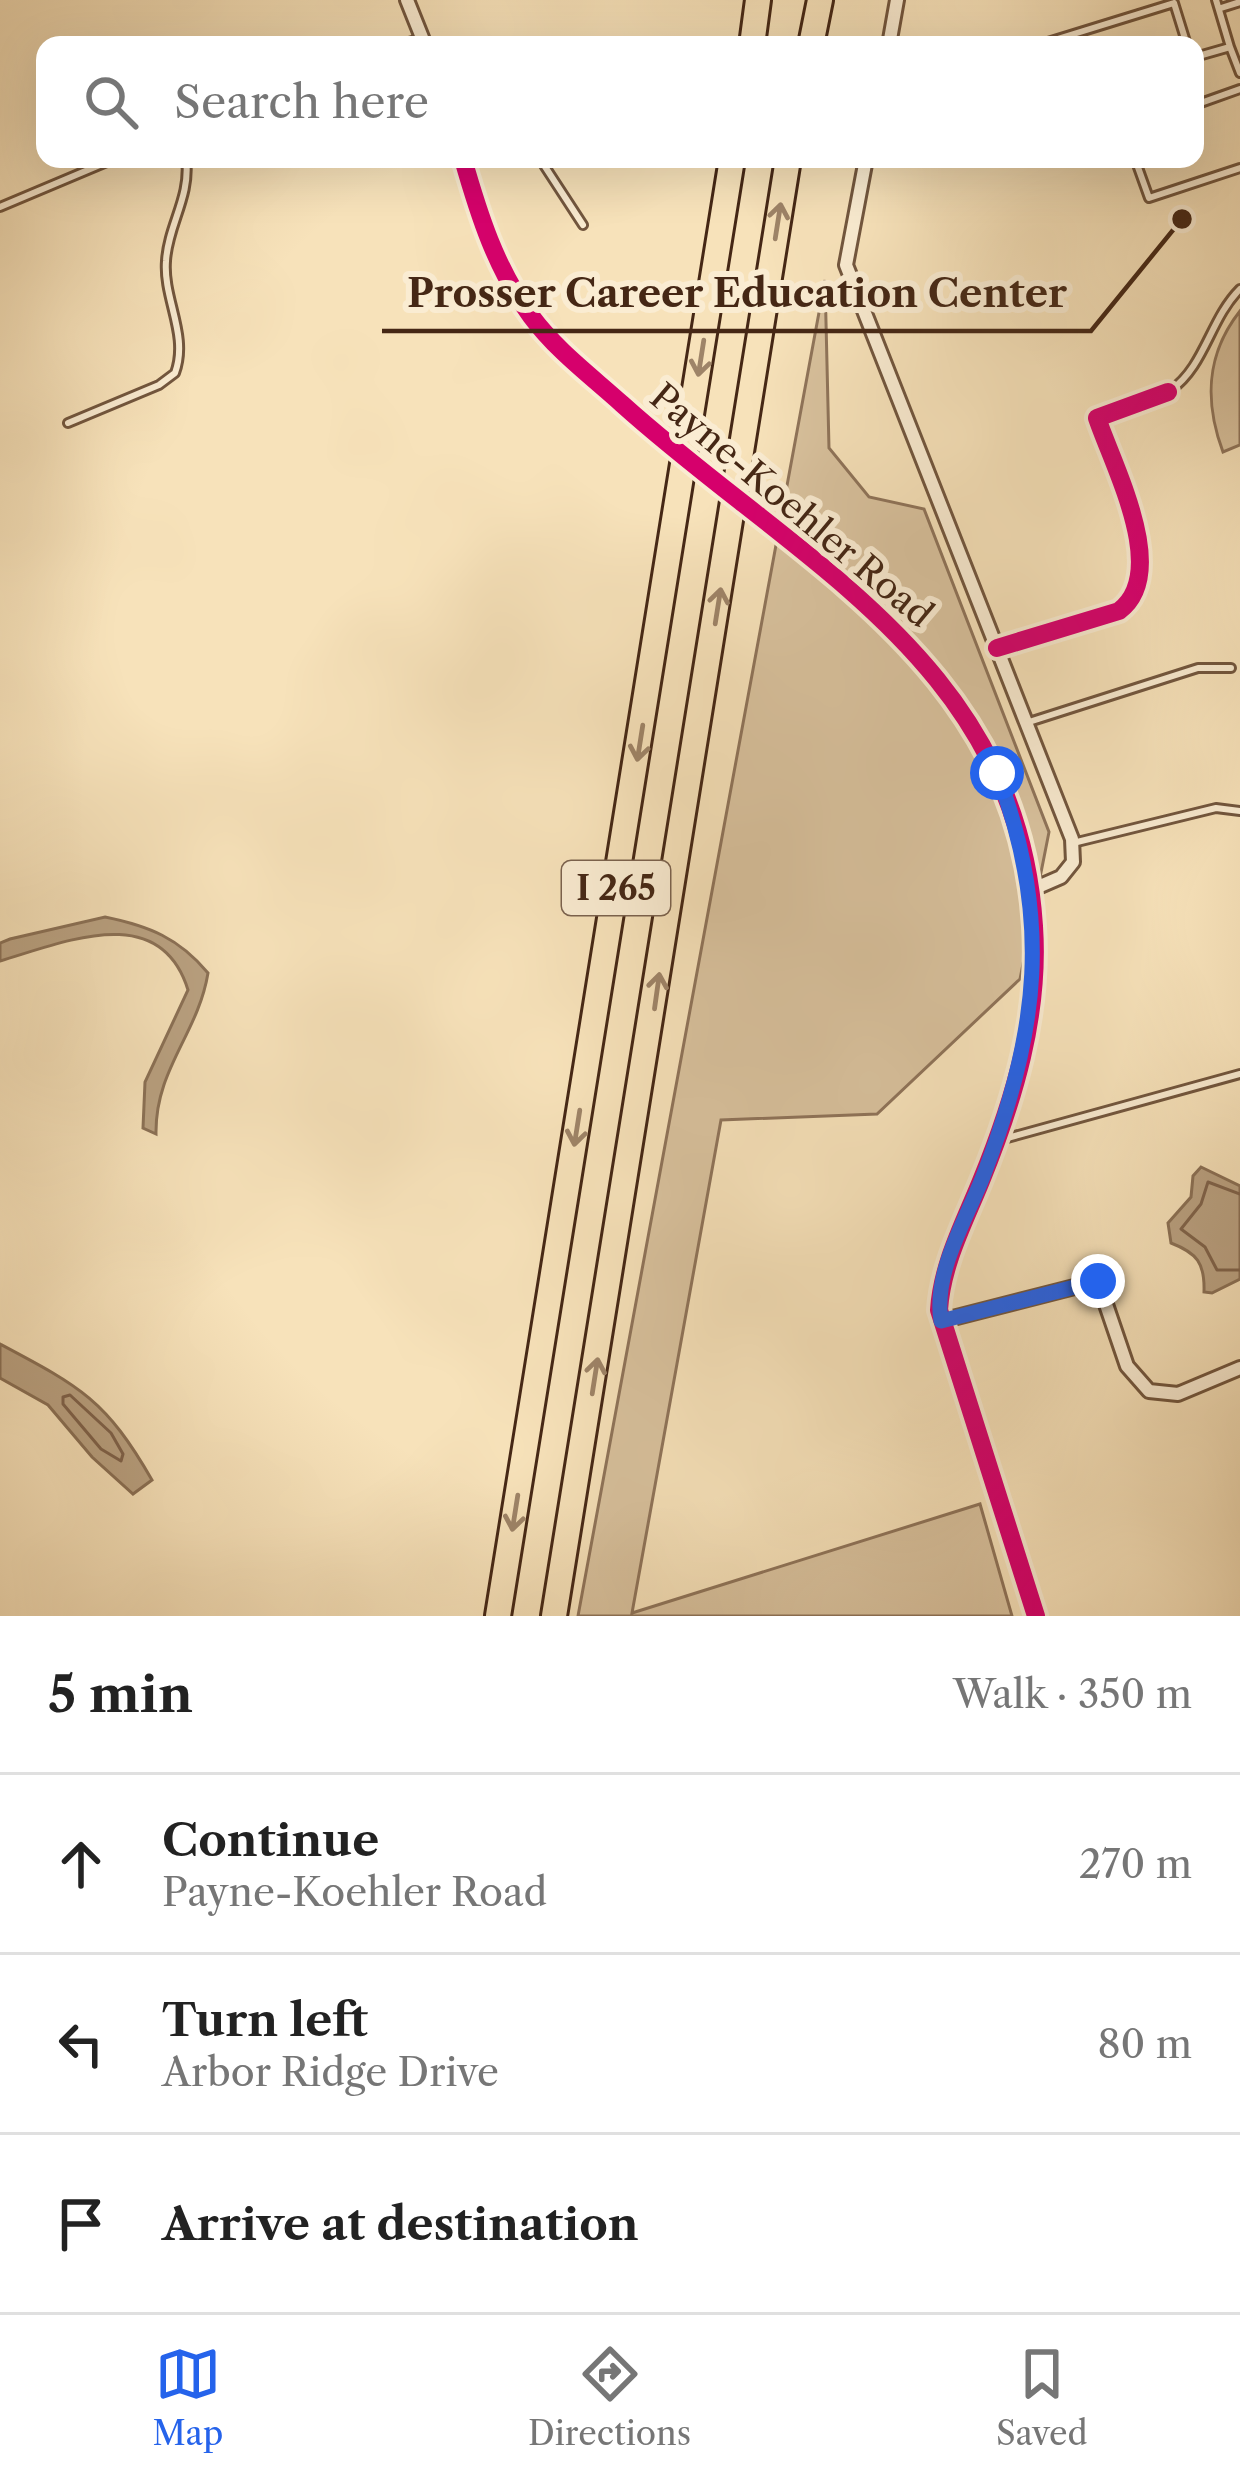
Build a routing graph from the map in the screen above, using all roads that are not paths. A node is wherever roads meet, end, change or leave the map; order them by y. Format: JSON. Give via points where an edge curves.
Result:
{"nodes":[{"id":1,"x":407,"y":0,"type":"edge"},
{"id":2,"x":758,"y":0,"type":"edge"},
{"id":3,"x":816,"y":0,"type":"edge"},
{"id":4,"x":897,"y":0,"type":"edge"},
{"id":5,"x":1174,"y":2,"type":"edge"},
{"id":6,"x":1240,"y":2,"type":"edge"},
{"id":7,"x":1218,"y":4,"type":"edge"},
{"id":8,"x":421,"y":36,"type":"edge"},
{"id":9,"x":753,"y":36,"type":"edge"},
{"id":10,"x":810,"y":36,"type":"edge"},
{"id":11,"x":891,"y":36,"type":"edge"},
{"id":12,"x":1066,"y":36,"type":"edge"},
{"id":13,"x":1184,"y":36,"type":"edge"},
{"id":14,"x":1230,"y":47,"type":"junction"},
{"id":15,"x":1204,"y":54,"type":"edge"},
{"id":16,"x":1240,"y":73,"type":"edge"},
{"id":17,"x":1240,"y":89,"type":"edge"},
{"id":18,"x":1204,"y":102,"type":"edge"},
{"id":19,"x":92,"y":168,"type":"edge"},
{"id":20,"x":186,"y":168,"type":"edge"},
{"id":21,"x":466,"y":168,"type":"edge"},
{"id":22,"x":546,"y":168,"type":"edge"},
{"id":23,"x":731,"y":168,"type":"edge"},
{"id":24,"x":787,"y":168,"type":"edge"},
{"id":25,"x":864,"y":168,"type":"edge"},
{"id":26,"x":1139,"y":168,"type":"edge"},
{"id":27,"x":1240,"y":168,"type":"edge"},
{"id":28,"x":0,"y":207,"type":"edge"},
{"id":29,"x":583,"y":225,"type":"dead end"},
{"id":30,"x":1240,"y":289,"type":"edge"},
{"id":31,"x":1168,"y":392,"type":"joint"},
{"id":32,"x":68,"y":423,"type":"dead end"},
{"id":33,"x":997,"y":648,"type":"junction"},
{"id":34,"x":1231,"y":668,"type":"dead end"},
{"id":35,"x":1029,"y":722,"type":"junction"},
{"id":36,"x":1240,"y":811,"type":"edge"},
{"id":37,"x":1072,"y":843,"type":"junction"},
{"id":38,"x":1030,"y":890,"type":"junction"},
{"id":39,"x":1240,"y":1074,"type":"edge"},
{"id":40,"x":997,"y":1141,"type":"junction"},
{"id":41,"x":941,"y":1321,"type":"junction"},
{"id":42,"x":1240,"y":1368,"type":"edge"},
{"id":43,"x":498,"y":1616,"type":"edge"},
{"id":44,"x":554,"y":1616,"type":"edge"},
{"id":45,"x":1036,"y":1616,"type":"edge"}],
"edges":[{"from":1,"to":8,"type":"street"},
{"from":2,"to":9,"type":"highway"},
{"from":3,"to":10,"type":"highway"},
{"from":4,"to":11,"type":"street"},
{"from":5,"to":12,"type":"lane"},
{"from":5,"to":13,"type":"lane"},
{"from":6,"to":7,"type":"lane"},
{"from":7,"to":14,"type":"lane"},
{"from":14,"to":15,"type":"lane"},
{"from":14,"to":16,"type":"lane"},
{"from":17,"to":18,"type":"lane"},
{"from":19,"to":28,"type":"lane"},
{"from":20,"to":32,"type":"lane","via":[[185,199],[165,257],[180,344],[175,373]]},
{"from":21,"to":38,"type":"street","name":"Payne-Koehler Road","bridge":true,"via":[[488,239],[548,338],[891,625],[952,694],[997,773]]},
{"from":22,"to":29,"type":"lane"},
{"from":23,"to":43,"type":"highway","number":"I 265","one_way":true},
{"from":44,"to":24,"type":"highway","number":"I 265","one_way":true},
{"from":25,"to":33,"type":"street","via":[[846,265]]},
{"from":26,"to":27,"type":"lane","via":[[1149,198]]},
{"from":30,"to":31,"type":"lane","via":[[1186,377]]},
{"from":31,"to":33,"type":"street","via":[[1096,418],[1145,567],[1132,602]]},
{"from":33,"to":35,"type":"street"},
{"from":34,"to":35,"type":"lane","via":[[1198,668]]},
{"from":35,"to":37,"type":"street"},
{"from":36,"to":37,"type":"lane","via":[[1216,808]]},
{"from":37,"to":38,"type":"street","via":[[1073,862],[1061,877]]},
{"from":38,"to":40,"type":"street","name":"Payne-Koehler Road","via":[[1035,950],[1027,1039]]},
{"from":39,"to":40,"type":"lane"},
{"from":40,"to":41,"type":"street","name":"Payne-Koehler Road","via":[[946,1270]]},
{"from":41,"to":42,"type":"street","via":[[1098,1281],[1126,1366],[1149,1391],[1178,1394]]},
{"from":41,"to":45,"type":"street","name":"Payne-Koehler Road"}]}
